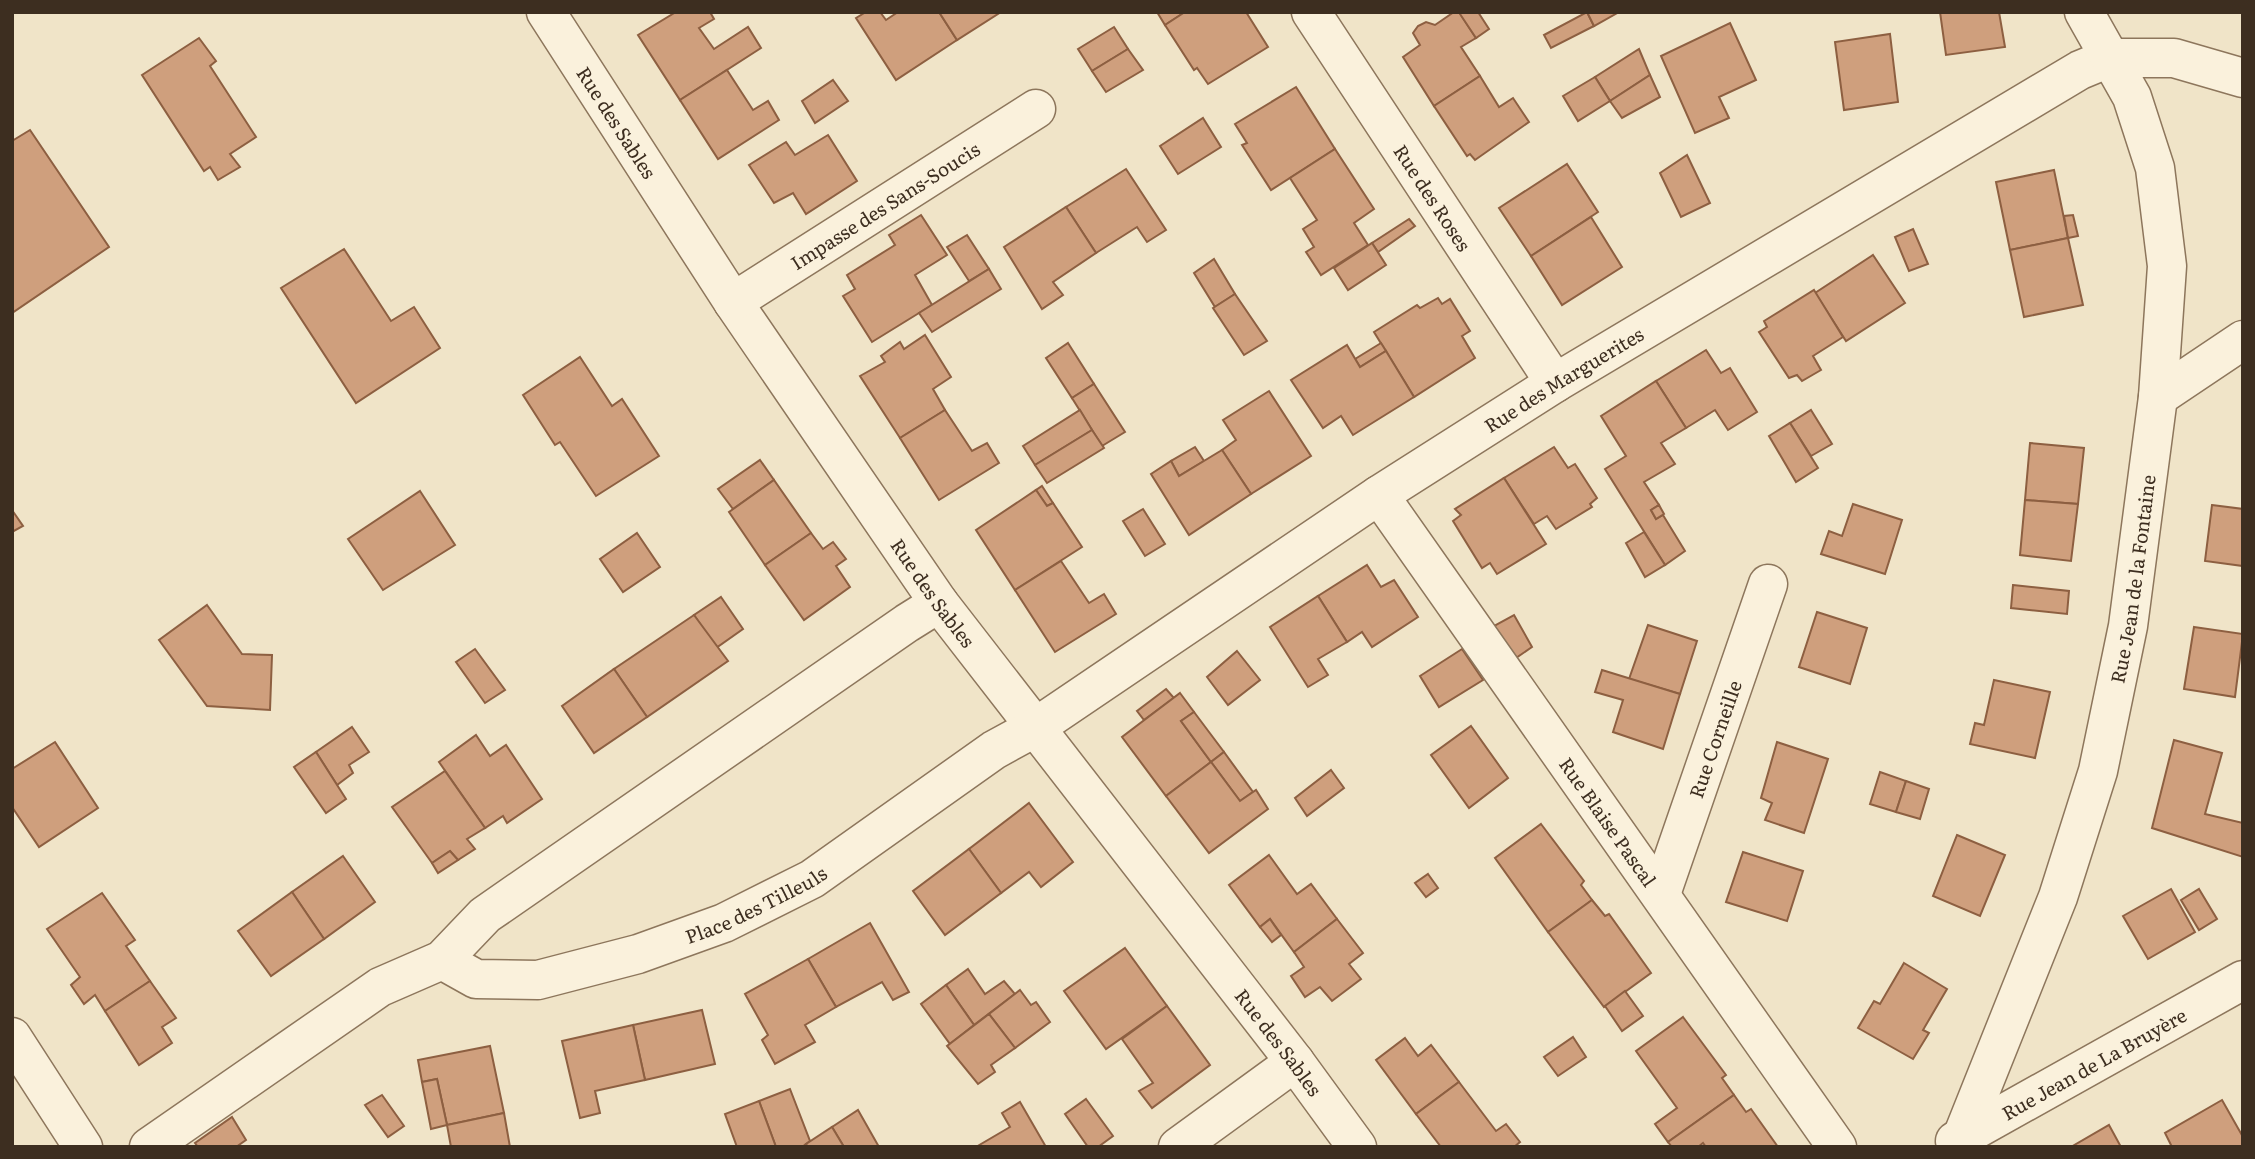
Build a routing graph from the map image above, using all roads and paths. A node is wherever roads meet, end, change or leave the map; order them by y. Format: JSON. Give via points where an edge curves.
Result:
{"nodes":[{"id":1,"x":546,"y":12,"type":"edge"},
{"id":2,"x":1311,"y":12,"type":"edge"},
{"id":3,"x":2084,"y":12,"type":"edge"},
{"id":4,"x":2109,"y":58,"type":"junction"},
{"id":5,"x":2243,"y":78,"type":"edge"},
{"id":6,"x":1036,"y":109,"type":"dead end"},
{"id":7,"x":733,"y":302,"type":"junction"},
{"id":8,"x":2243,"y":340,"type":"edge"},
{"id":9,"x":1555,"y":383,"type":"junction"},
{"id":10,"x":2158,"y":397,"type":"junction"},
{"id":11,"x":1379,"y":495,"type":"junction"},
{"id":12,"x":1768,"y":584,"type":"dead end"},
{"id":13,"x":939,"y":603,"type":"junction"},
{"id":14,"x":1035,"y":727,"type":"junction"},
{"id":15,"x":1661,"y":894,"type":"junction"},
{"id":16,"x":442,"y":960,"type":"junction"},
{"id":17,"x":2243,"y":980,"type":"edge"},
{"id":18,"x":12,"y":1037,"type":"edge"},
{"id":19,"x":1295,"y":1062,"type":"junction"},
{"id":20,"x":1953,"y":1142,"type":"edge"},
{"id":21,"x":83,"y":1147,"type":"edge"},
{"id":22,"x":149,"y":1147,"type":"edge"},
{"id":23,"x":1178,"y":1147,"type":"edge"},
{"id":24,"x":1357,"y":1147,"type":"edge"},
{"id":25,"x":1836,"y":1147,"type":"edge"}],
"edges":[{"from":1,"to":7,"type":"street","name":"Rue des Sables"},
{"from":2,"to":9,"type":"street","name":"Rue des Roses"},
{"from":3,"to":4,"type":"street","name":"Rue Jean de la Fontaine"},
{"from":4,"to":5,"type":"street","via":[[2174,58]]},
{"from":4,"to":9,"type":"street","name":"Rue des Marguerites","via":[[2080,70]]},
{"from":4,"to":10,"type":"street","name":"Rue Jean de la Fontaine","via":[[2132,97],[2155,168],[2167,266]]},
{"from":6,"to":7,"type":"street","name":"Impasse des Sans-Soucis"},
{"from":7,"to":13,"type":"street","name":"Rue des Sables"},
{"from":8,"to":10,"type":"street"},
{"from":9,"to":11,"type":"street","name":"Rue des Marguerites"},
{"from":10,"to":20,"type":"street","name":"Rue Jean de la Fontaine","via":[[2128,626],[2098,771],[2057,897]]},
{"from":11,"to":14,"type":"street","name":"Rue des Marguerites"},
{"from":11,"to":15,"type":"street","name":"Rue Blaise Pascal"},
{"from":12,"to":15,"type":"street","name":"Rue Corneille"},
{"from":13,"to":14,"type":"street","name":"Rue des Sables"},
{"from":13,"to":16,"type":"street","via":[[485,915]]},
{"from":14,"to":16,"type":"street","name":"Place des Tilleuls","via":[[994,750],[812,879],[724,923],[638,954],[538,980],[476,979]]},
{"from":14,"to":19,"type":"street","name":"Rue des Sables"},
{"from":15,"to":25,"type":"street","name":"Rue Blaise Pascal"},
{"from":16,"to":22,"type":"street","via":[[380,987]]},
{"from":17,"to":20,"type":"street","name":"Rue Jean de La Bruyère"},
{"from":18,"to":21,"type":"street"},
{"from":19,"to":23,"type":"street"},
{"from":19,"to":24,"type":"street","name":"Rue des Sables"}]}
